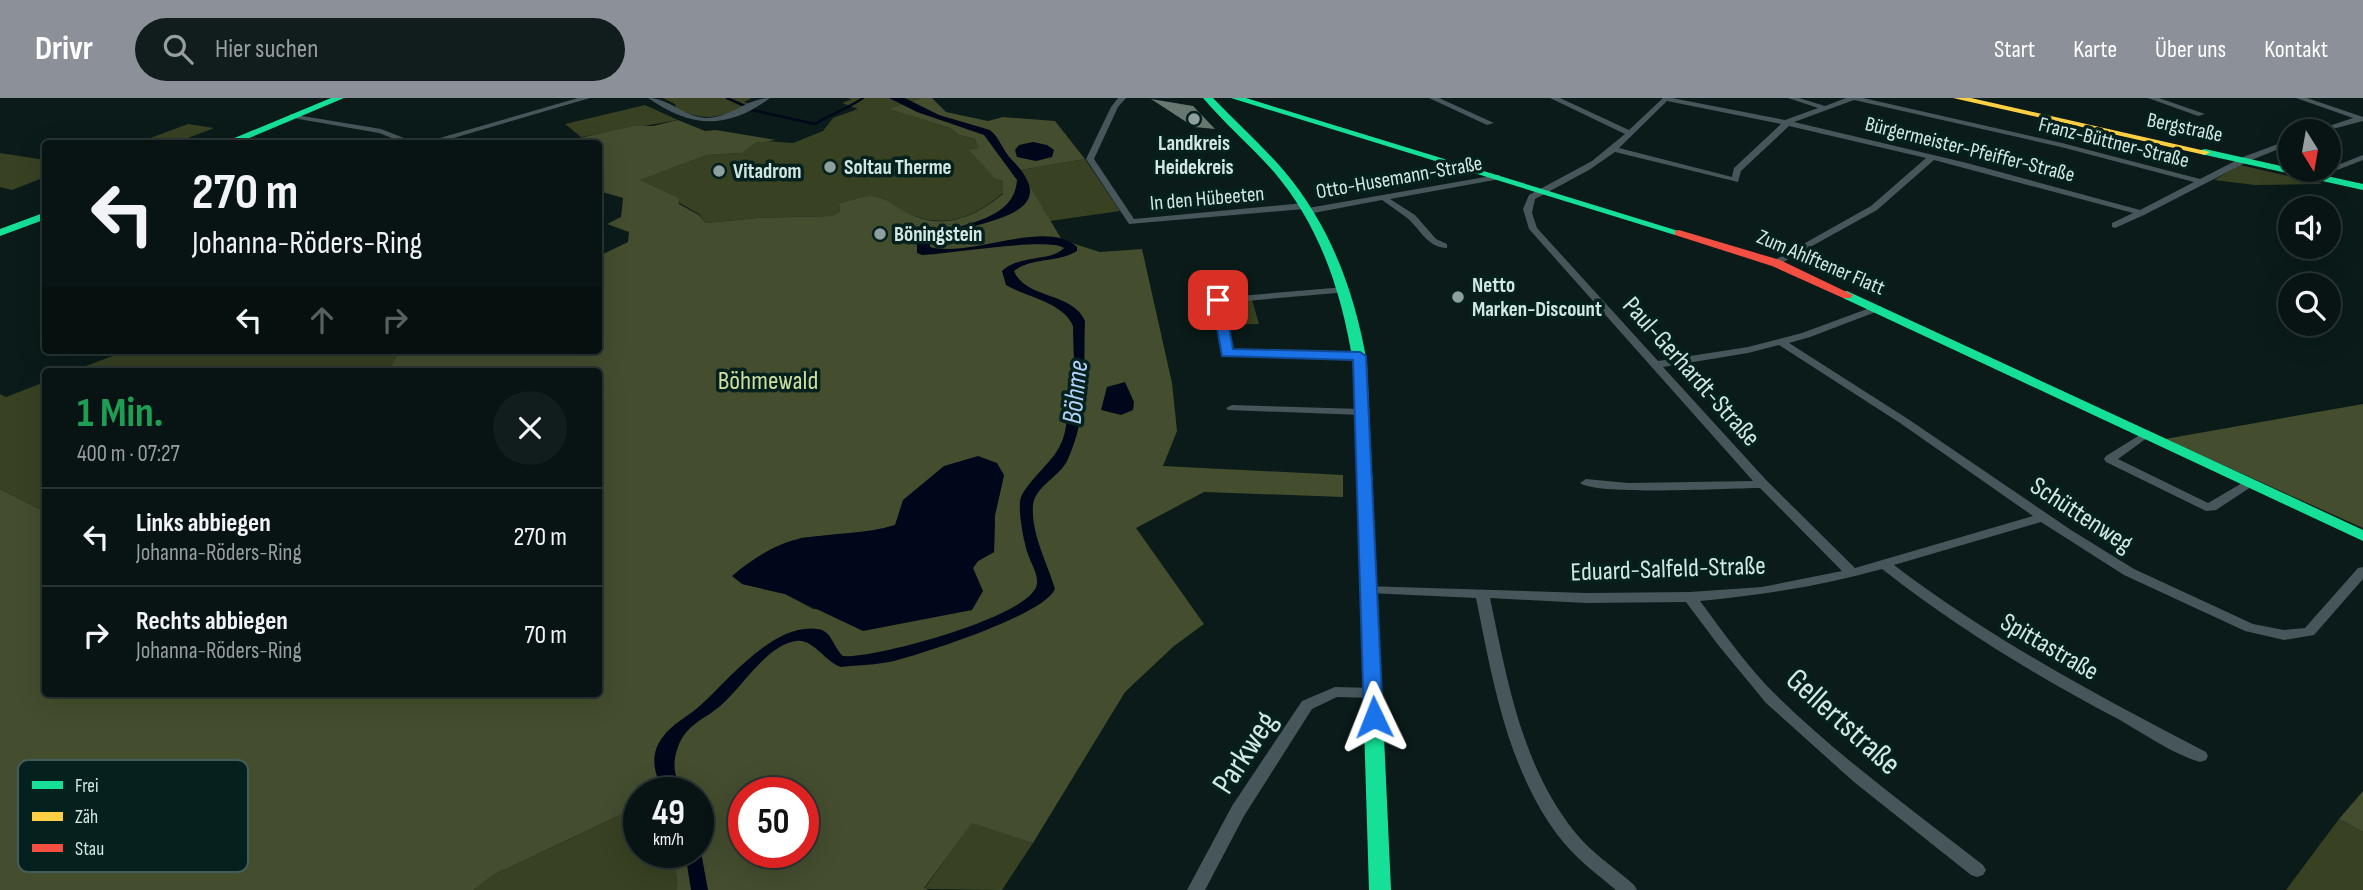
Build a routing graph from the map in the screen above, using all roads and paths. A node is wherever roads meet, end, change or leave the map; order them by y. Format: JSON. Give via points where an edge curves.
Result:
{"nodes":[{"id":1,"x":339,"y":98,"type":"edge"},
{"id":2,"x":586,"y":98,"type":"edge"},
{"id":3,"x":652,"y":98,"type":"edge"},
{"id":4,"x":766,"y":98,"type":"edge"},
{"id":5,"x":1122,"y":98,"type":"edge"},
{"id":6,"x":1212,"y":98,"type":"edge"},
{"id":7,"x":1236,"y":98,"type":"edge"},
{"id":8,"x":1433,"y":98,"type":"edge"},
{"id":9,"x":1555,"y":98,"type":"edge"},
{"id":10,"x":1792,"y":98,"type":"edge"},
{"id":11,"x":1853,"y":98,"type":"edge"},
{"id":12,"x":1958,"y":98,"type":"edge"},
{"id":13,"x":2152,"y":98,"type":"edge"},
{"id":14,"x":2300,"y":98,"type":"edge"},
{"id":15,"x":1666,"y":99,"type":"edge"},
{"id":16,"x":1824,"y":108,"type":"junction"},
{"id":17,"x":2201,"y":114,"type":"dead end"},
{"id":18,"x":293,"y":116,"type":"junction"},
{"id":19,"x":2362,"y":119,"type":"edge"},
{"id":20,"x":1788,"y":122,"type":"junction"},
{"id":21,"x":1490,"y":123,"type":"dead end"},
{"id":22,"x":2342,"y":124,"type":"edge"},
{"id":23,"x":1630,"y":133,"type":"junction"},
{"id":24,"x":233,"y":140,"type":"edge"},
{"id":25,"x":405,"y":140,"type":"edge"},
{"id":26,"x":437,"y":140,"type":"edge"},
{"id":27,"x":2278,"y":146,"type":"edge"},
{"id":28,"x":1613,"y":149,"type":"junction"},
{"id":29,"x":1932,"y":157,"type":"junction"},
{"id":30,"x":2363,"y":157,"type":"edge"},
{"id":31,"x":2240,"y":160,"type":"junction"},
{"id":32,"x":2278,"y":166,"type":"edge"},
{"id":33,"x":2342,"y":166,"type":"edge"},
{"id":34,"x":1497,"y":177,"type":"junction"},
{"id":35,"x":2342,"y":179,"type":"edge"},
{"id":36,"x":1735,"y":180,"type":"junction"},
{"id":37,"x":2203,"y":182,"type":"junction"},
{"id":38,"x":2363,"y":187,"type":"edge"},
{"id":39,"x":1725,"y":188,"type":"dead end"},
{"id":40,"x":1541,"y":191,"type":"junction"},
{"id":41,"x":1385,"y":199,"type":"junction"},
{"id":42,"x":1306,"y":208,"type":"junction"},
{"id":43,"x":2141,"y":213,"type":"junction"},
{"id":44,"x":42,"y":218,"type":"edge"},
{"id":45,"x":2115,"y":225,"type":"dead end"},
{"id":46,"x":0,"y":233,"type":"edge"},
{"id":47,"x":1444,"y":246,"type":"dead end"},
{"id":48,"x":1776,"y":263,"type":"junction"},
{"id":49,"x":1345,"y":290,"type":"junction"},
{"id":50,"x":1878,"y":308,"type":"junction"},
{"id":51,"x":1781,"y":342,"type":"junction"},
{"id":52,"x":1360,"y":356,"type":"junction"},
{"id":53,"x":1656,"y":365,"type":"junction"},
{"id":54,"x":1232,"y":408,"type":"dead end"},
{"id":55,"x":1362,"y":412,"type":"junction"},
{"id":56,"x":2143,"y":436,"type":"junction"},
{"id":57,"x":1586,"y":483,"type":"dead end"},
{"id":58,"x":1763,"y":484,"type":"junction"},
{"id":59,"x":2248,"y":485,"type":"junction"},
{"id":60,"x":2044,"y":517,"type":"junction"},
{"id":61,"x":2363,"y":536,"type":"edge"},
{"id":62,"x":1884,"y":564,"type":"junction"},
{"id":63,"x":2363,"y":571,"type":"edge"},
{"id":64,"x":1852,"y":573,"type":"junction"},
{"id":65,"x":1369,"y":589,"type":"junction"},
{"id":66,"x":1482,"y":595,"type":"junction"},
{"id":67,"x":1690,"y":597,"type":"junction"},
{"id":68,"x":1373,"y":693,"type":"junction"},
{"id":69,"x":2200,"y":756,"type":"dead end"},
{"id":70,"x":1977,"y":870,"type":"dead end"},
{"id":71,"x":1196,"y":890,"type":"edge"},
{"id":72,"x":1380,"y":890,"type":"edge"},
{"id":73,"x":1628,"y":890,"type":"edge"}],
"edges":[{"from":1,"to":18,"type":"main road"},
{"from":2,"to":26,"type":"street"},
{"from":3,"to":4,"type":"street","via":[[691,118],[706,120],[730,116]]},
{"from":5,"to":42,"type":"street","name":"In den Hübeeten","via":[[1090,159],[1132,222]]},
{"from":6,"to":42,"type":"main road"},
{"from":7,"to":34,"type":"main road","name":"Zum Ahlftener Flatt"},
{"from":8,"to":21,"type":"street"},
{"from":9,"to":23,"type":"street"},
{"from":10,"to":16,"type":"street"},
{"from":11,"to":16,"type":"street"},
{"from":11,"to":37,"type":"street","name":"Franz-Büttner-Straße"},
{"from":12,"to":31,"type":"main road","name":"Bergstraße"},
{"from":13,"to":17,"type":"street"},
{"from":14,"to":19,"type":"street"},
{"from":15,"to":20,"type":"street","name":"Bürgermeister-Pfeiffer-Straße"},
{"from":15,"to":23,"type":"street"},
{"from":16,"to":20,"type":"street"},
{"from":18,"to":24,"type":"main road"},
{"from":18,"to":25,"type":"street","via":[[381,131]]},
{"from":19,"to":22,"type":"street"},
{"from":20,"to":29,"type":"street","name":"Bürgermeister-Pfeiffer-Straße"},
{"from":20,"to":36,"type":"street","via":[[1737,170]]},
{"from":23,"to":28,"type":"street"},
{"from":27,"to":31,"type":"street"},
{"from":28,"to":36,"type":"street"},
{"from":28,"to":40,"type":"street"},
{"from":29,"to":43,"type":"street","name":"Bürgermeister-Pfeiffer-Straße"},
{"from":29,"to":48,"type":"street","via":[[1874,208]]},
{"from":30,"to":33,"type":"street"},
{"from":31,"to":32,"type":"main road","name":"Bergstraße"},
{"from":31,"to":37,"type":"street"},
{"from":34,"to":40,"type":"main road","name":"Zum Ahlftener Flatt"},
{"from":34,"to":41,"type":"street","name":"Otto-Husemann-Straße"},
{"from":35,"to":38,"type":"main road","name":"Bergstraße"},
{"from":36,"to":39,"type":"street"},
{"from":37,"to":43,"type":"street"},
{"from":40,"to":48,"type":"main road","name":"Zum Ahlftener Flatt"},
{"from":40,"to":53,"type":"street","name":"Paul-Gerhardt-Straße","via":[[1526,206],[1533,229]]},
{"from":41,"to":42,"type":"street","name":"Otto-Husemann-Straße"},
{"from":41,"to":47,"type":"street"},
{"from":42,"to":49,"type":"main road"},
{"from":43,"to":45,"type":"street"},
{"from":44,"to":46,"type":"main road"},
{"from":48,"to":50,"type":"main road","name":"Zum Ahlftener Flatt"},
{"from":49,"to":52,"type":"main road"},
{"from":49,"to":52,"type":"street","via":[[1218,300],[1227,353]]},
{"from":50,"to":51,"type":"street"},
{"from":50,"to":56,"type":"main road","name":"Zum Ahlftener Flatt"},
{"from":51,"to":53,"type":"street"},
{"from":51,"to":60,"type":"street","name":"Schüttenweg"},
{"from":52,"to":55,"type":"main road"},
{"from":53,"to":58,"type":"street","name":"Paul-Gerhardt-Straße"},
{"from":54,"to":55,"type":"street"},
{"from":55,"to":65,"type":"main road"},
{"from":56,"to":59,"type":"main road","name":"Zum Ahlftener Flatt"},
{"from":56,"to":59,"type":"street","via":[[2110,459],[2206,507]]},
{"from":57,"to":58,"type":"street","via":[[1628,487]]},
{"from":58,"to":64,"type":"street","name":"Paul-Gerhardt-Straße"},
{"from":59,"to":61,"type":"main road","name":"Zum Ahlftener Flatt"},
{"from":60,"to":62,"type":"street","name":"Eduard-Salfeld-Straße"},
{"from":60,"to":63,"type":"street","name":"Schüttenweg","via":[[2147,582],[2239,624],[2273,634],[2309,632]]},
{"from":62,"to":64,"type":"street","name":"Eduard-Salfeld-Straße"},
{"from":62,"to":69,"type":"street","name":"Spittastraße","via":[[2010,652]]},
{"from":64,"to":67,"type":"street","name":"Eduard-Salfeld-Straße","via":[[1762,591]]},
{"from":65,"to":66,"type":"street","name":"Eduard-Salfeld-Straße"},
{"from":65,"to":68,"type":"main road"},
{"from":66,"to":67,"type":"street","name":"Eduard-Salfeld-Straße"},
{"from":66,"to":73,"type":"street","via":[[1506,709],[1543,799],[1569,838]]},
{"from":67,"to":70,"type":"street","name":"Gellertstraße","via":[[1771,699],[1860,778]]},
{"from":68,"to":71,"type":"street","name":"Parkweg","via":[[1335,692],[1307,705],[1238,811]]},
{"from":68,"to":72,"type":"main road"}]}
